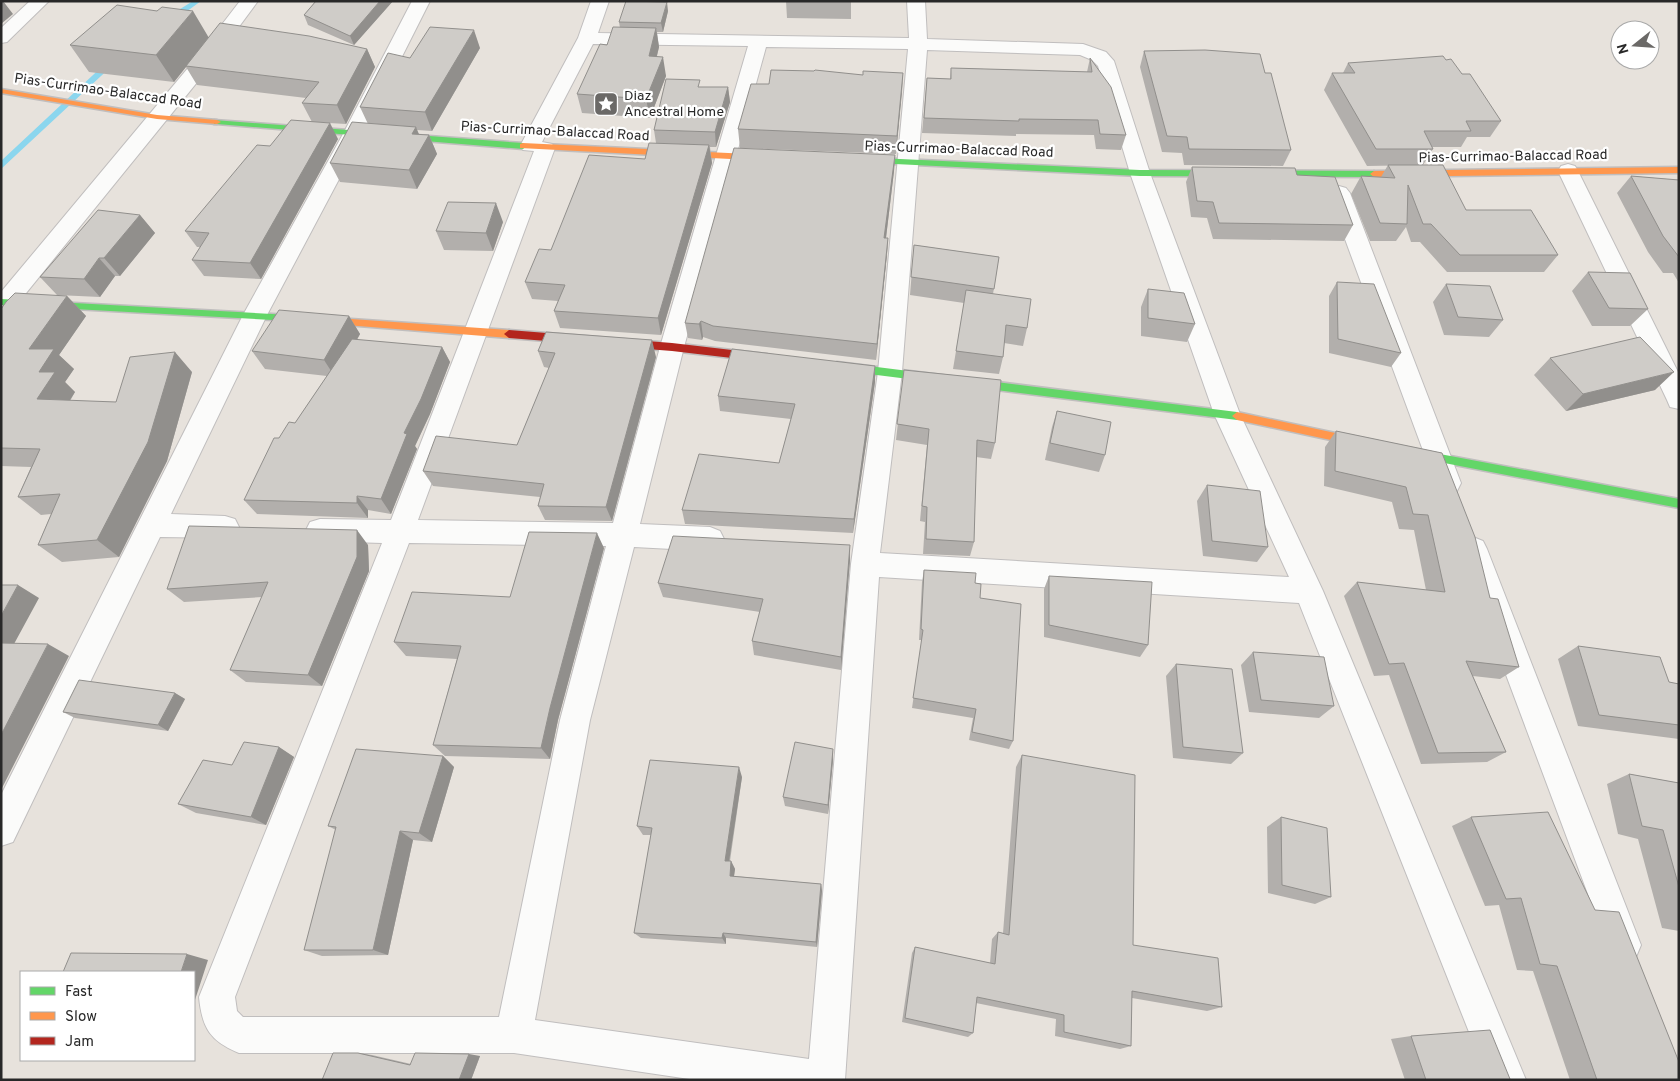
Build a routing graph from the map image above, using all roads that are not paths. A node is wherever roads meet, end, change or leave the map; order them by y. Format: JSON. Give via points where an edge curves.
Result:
{"nodes":[{"id":1,"x":40,"y":1,"type":"edge"},
{"id":2,"x":248,"y":1,"type":"edge"},
{"id":3,"x":421,"y":1,"type":"edge"},
{"id":4,"x":600,"y":1,"type":"edge"},
{"id":5,"x":916,"y":1,"type":"edge"},
{"id":6,"x":1,"y":38,"type":"edge"},
{"id":7,"x":587,"y":38,"type":"junction"},
{"id":8,"x":758,"y":42,"type":"junction"},
{"id":9,"x":918,"y":42,"type":"junction"},
{"id":10,"x":1,"y":91,"type":"edge"},
{"id":11,"x":157,"y":117,"type":"junction"},
{"id":12,"x":353,"y":134,"type":"junction"},
{"id":13,"x":538,"y":147,"type":"junction"},
{"id":14,"x":727,"y":156,"type":"junction"},
{"id":15,"x":777,"y":158,"type":"edge"},
{"id":16,"x":847,"y":160,"type":"edge"},
{"id":17,"x":906,"y":162,"type":"junction"},
{"id":18,"x":1679,"y":170,"type":"edge"},
{"id":19,"x":1568,"y":171,"type":"junction"},
{"id":20,"x":1140,"y":173,"type":"junction"},
{"id":21,"x":1332,"y":175,"type":"junction"},
{"id":22,"x":4,"y":302,"type":"edge"},
{"id":23,"x":255,"y":315,"type":"junction"},
{"id":24,"x":475,"y":332,"type":"junction"},
{"id":25,"x":672,"y":347,"type":"junction"},
{"id":26,"x":781,"y":359,"type":"edge"},
{"id":27,"x":821,"y":364,"type":"edge"},
{"id":28,"x":890,"y":372,"type":"junction"},
{"id":29,"x":1679,"y":400,"type":"edge"},
{"id":30,"x":1227,"y":414,"type":"junction"},
{"id":31,"x":1381,"y":446,"type":"edge"},
{"id":32,"x":1400,"y":450,"type":"edge"},
{"id":33,"x":1439,"y":458,"type":"junction"},
{"id":34,"x":1679,"y":504,"type":"edge"},
{"id":35,"x":151,"y":525,"type":"junction"},
{"id":36,"x":251,"y":528,"type":"edge"},
{"id":37,"x":300,"y":529,"type":"edge"},
{"id":38,"x":400,"y":532,"type":"junction"},
{"id":39,"x":623,"y":536,"type":"junction"},
{"id":40,"x":730,"y":540,"type":"edge"},
{"id":41,"x":838,"y":545,"type":"edge"},
{"id":42,"x":866,"y":556,"type":"junction"},
{"id":43,"x":1309,"y":591,"type":"junction"},
{"id":44,"x":1,"y":830,"type":"edge"},
{"id":45,"x":1633,"y":969,"type":"edge"},
{"id":46,"x":514,"y":1035,"type":"junction"},
{"id":47,"x":826,"y":1080,"type":"edge"},
{"id":48,"x":1507,"y":1080,"type":"edge"}],
"edges":[{"from":1,"to":6,"type":"street"},
{"from":2,"to":11,"type":"street","via":[[234,23]]},
{"from":3,"to":12,"type":"street"},
{"from":4,"to":7,"type":"street"},
{"from":5,"to":9,"type":"street"},
{"from":7,"to":8,"type":"street"},
{"from":7,"to":13,"type":"street"},
{"from":8,"to":9,"type":"street"},
{"from":8,"to":14,"type":"street"},
{"from":9,"to":17,"type":"street"},
{"from":9,"to":20,"type":"street","via":[[1083,50],[1098,56],[1107,65]]},
{"from":10,"to":11,"type":"main road","name":"Pias-Currimao-Balaccad Road"},
{"from":11,"to":12,"type":"main road","name":"Pias-Currimao-Balaccad Road"},
{"from":11,"to":22,"type":"street"},
{"from":12,"to":13,"type":"main road","name":"Pias-Currimao-Balaccad Road"},
{"from":12,"to":23,"type":"street"},
{"from":13,"to":14,"type":"main road","name":"Pias-Currimao-Balaccad Road"},
{"from":13,"to":24,"type":"street"},
{"from":14,"to":15,"type":"main road","name":"Pias-Currimao-Balaccad Road"},
{"from":14,"to":25,"type":"street"},
{"from":16,"to":17,"type":"main road","name":"Pias-Currimao-Balaccad Road"},
{"from":17,"to":20,"type":"main road","name":"Pias-Currimao-Balaccad Road"},
{"from":17,"to":28,"type":"street"},
{"from":18,"to":19,"type":"main road","name":"Pias-Currimao-Balaccad Road"},
{"from":19,"to":21,"type":"main road","name":"Pias-Currimao-Balaccad Road"},
{"from":19,"to":29,"type":"street"},
{"from":20,"to":21,"type":"main road","name":"Pias-Currimao-Balaccad Road"},
{"from":20,"to":30,"type":"street"},
{"from":21,"to":33,"type":"street"},
{"from":22,"to":23,"type":"main road"},
{"from":23,"to":24,"type":"main road"},
{"from":23,"to":35,"type":"street"},
{"from":24,"to":25,"type":"main road"},
{"from":24,"to":38,"type":"street"},
{"from":25,"to":26,"type":"main road"},
{"from":25,"to":39,"type":"street"},
{"from":27,"to":28,"type":"main road"},
{"from":28,"to":30,"type":"main road"},
{"from":28,"to":42,"type":"street"},
{"from":30,"to":31,"type":"main road"},
{"from":30,"to":43,"type":"street"},
{"from":32,"to":33,"type":"main road"},
{"from":33,"to":34,"type":"main road"},
{"from":33,"to":45,"type":"street"},
{"from":35,"to":36,"type":"street"},
{"from":35,"to":44,"type":"street"},
{"from":37,"to":38,"type":"street"},
{"from":38,"to":39,"type":"street"},
{"from":38,"to":46,"type":"street","via":[[217,997],[219,1016],[225,1027],[239,1035]]},
{"from":39,"to":40,"type":"street"},
{"from":39,"to":46,"type":"street","via":[[575,720]]},
{"from":41,"to":42,"type":"street"},
{"from":42,"to":43,"type":"street"},
{"from":42,"to":47,"type":"street"},
{"from":43,"to":48,"type":"street"},
{"from":46,"to":47,"type":"street"}]}
